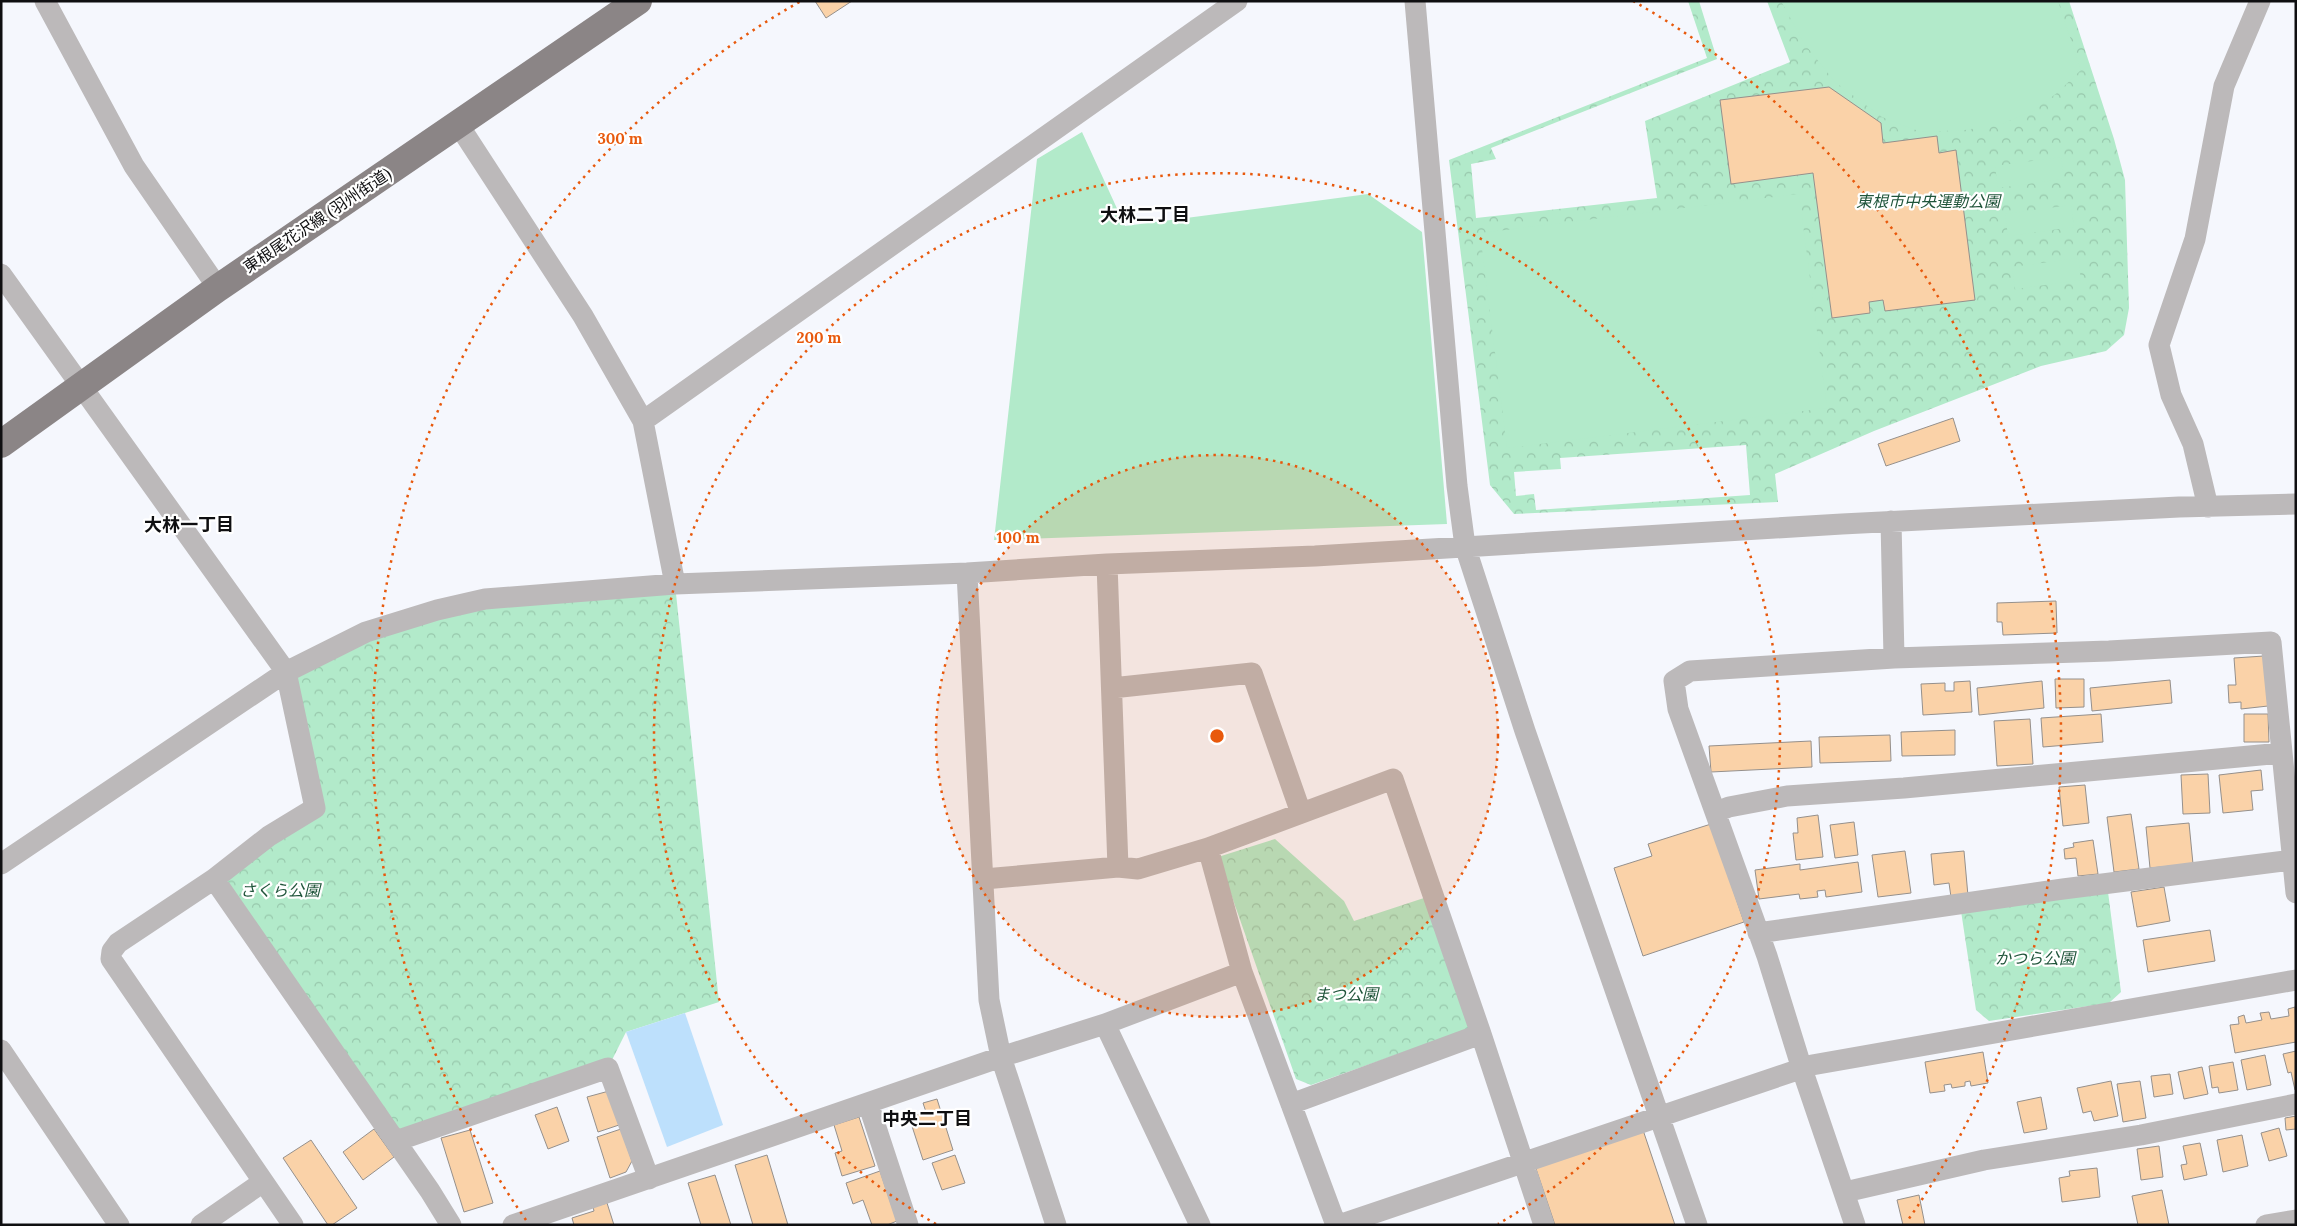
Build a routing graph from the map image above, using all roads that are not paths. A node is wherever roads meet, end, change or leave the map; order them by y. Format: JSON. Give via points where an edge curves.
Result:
{"nodes":[{"id":1,"x":45,"y":1,"type":"edge"},
{"id":2,"x":638,"y":1,"type":"edge"},
{"id":3,"x":1237,"y":1,"type":"edge"},
{"id":4,"x":1415,"y":1,"type":"edge"},
{"id":5,"x":2260,"y":1,"type":"edge"},
{"id":6,"x":458,"y":124,"type":"junction"},
{"id":7,"x":1,"y":274,"type":"edge"},
{"id":8,"x":218,"y":288,"type":"junction"},
{"id":9,"x":81,"y":388,"type":"junction"},
{"id":10,"x":643,"y":421,"type":"junction"},
{"id":11,"x":1,"y":444,"type":"edge"},
{"id":12,"x":2296,"y":504,"type":"edge"},
{"id":13,"x":2208,"y":507,"type":"junction"},
{"id":14,"x":1891,"y":521,"type":"junction"},
{"id":15,"x":1465,"y":546,"type":"junction"},
{"id":16,"x":1107,"y":564,"type":"junction"},
{"id":17,"x":967,"y":573,"type":"junction"},
{"id":18,"x":675,"y":584,"type":"junction"},
{"id":19,"x":1894,"y":658,"type":"junction"},
{"id":20,"x":286,"y":672,"type":"junction"},
{"id":21,"x":1112,"y":688,"type":"junction"},
{"id":22,"x":2282,"y":753,"type":"junction"},
{"id":23,"x":1716,"y":812,"type":"junction"},
{"id":24,"x":1300,"y":813,"type":"junction"},
{"id":25,"x":1208,"y":848,"type":"junction"},
{"id":26,"x":2292,"y":860,"type":"junction"},
{"id":27,"x":1,"y":864,"type":"edge"},
{"id":28,"x":1118,"y":867,"type":"junction"},
{"id":29,"x":214,"y":879,"type":"junction"},
{"id":30,"x":984,"y":879,"type":"junction"},
{"id":31,"x":2296,"y":893,"type":"edge"},
{"id":32,"x":1758,"y":933,"type":"junction"},
{"id":33,"x":1242,"y":972,"type":"junction"},
{"id":34,"x":2296,"y":980,"type":"edge"},
{"id":35,"x":1105,"y":1024,"type":"junction"},
{"id":36,"x":1481,"y":1034,"type":"junction"},
{"id":37,"x":1,"y":1050,"type":"edge"},
{"id":38,"x":1002,"y":1057,"type":"junction"},
{"id":39,"x":1802,"y":1069,"type":"junction"},
{"id":40,"x":868,"y":1103,"type":"junction"},
{"id":41,"x":1291,"y":1104,"type":"junction"},
{"id":42,"x":2296,"y":1104,"type":"edge"},
{"id":43,"x":1660,"y":1116,"type":"junction"},
{"id":44,"x":396,"y":1142,"type":"junction"},
{"id":45,"x":1523,"y":1163,"type":"junction"},
{"id":46,"x":649,"y":1178,"type":"junction"},
{"id":47,"x":263,"y":1182,"type":"junction"},
{"id":48,"x":1845,"y":1192,"type":"junction"},
{"id":49,"x":2296,"y":1220,"type":"edge"},
{"id":50,"x":119,"y":1225,"type":"edge"},
{"id":51,"x":201,"y":1225,"type":"edge"},
{"id":52,"x":293,"y":1225,"type":"edge"},
{"id":53,"x":451,"y":1225,"type":"edge"},
{"id":54,"x":513,"y":1225,"type":"edge"},
{"id":55,"x":908,"y":1225,"type":"edge"},
{"id":56,"x":1056,"y":1225,"type":"edge"},
{"id":57,"x":1200,"y":1225,"type":"edge"},
{"id":58,"x":1338,"y":1225,"type":"edge"},
{"id":59,"x":1544,"y":1225,"type":"edge"},
{"id":60,"x":1697,"y":1225,"type":"edge"},
{"id":61,"x":1856,"y":1225,"type":"edge"},
{"id":62,"x":2266,"y":1225,"type":"edge"}],
"edges":[{"from":1,"to":8,"type":"street","via":[[134,166]]},
{"from":2,"to":6,"type":"main road","name":"東根尾花沢線 (羽州街道)"},
{"from":3,"to":10,"type":"street"},
{"from":4,"to":15,"type":"street"},
{"from":5,"to":13,"type":"street","via":[[2224,86],[2195,239],[2159,345],[2171,395],[2193,444]]},
{"from":6,"to":8,"type":"main road","name":"東根尾花沢線 (羽州街道)"},
{"from":6,"to":10,"type":"street","via":[[583,316]]},
{"from":7,"to":9,"type":"street"},
{"from":8,"to":9,"type":"main road","name":"東根尾花沢線 (羽州街道)"},
{"from":9,"to":11,"type":"main road","name":"東根尾花沢線 (羽州街道)"},
{"from":9,"to":20,"type":"street"},
{"from":10,"to":18,"type":"street"},
{"from":12,"to":13,"type":"street"},
{"from":13,"to":14,"type":"street"},
{"from":14,"to":15,"type":"street"},
{"from":14,"to":19,"type":"street"},
{"from":15,"to":16,"type":"street"},
{"from":15,"to":43,"type":"street"},
{"from":16,"to":17,"type":"street"},
{"from":16,"to":21,"type":"street"},
{"from":17,"to":18,"type":"street"},
{"from":17,"to":30,"type":"street"},
{"from":18,"to":20,"type":"street","via":[[475,601],[366,632]]},
{"from":19,"to":22,"type":"street","via":[[2271,642]]},
{"from":19,"to":23,"type":"street","via":[[1690,670],[1674,681],[1678,709]]},
{"from":20,"to":27,"type":"street"},
{"from":20,"to":29,"type":"street","via":[[315,808],[269,836]]},
{"from":21,"to":24,"type":"street","via":[[1252,672]]},
{"from":21,"to":28,"type":"street"},
{"from":22,"to":23,"type":"street","via":[[1787,796]]},
{"from":22,"to":26,"type":"street"},
{"from":23,"to":32,"type":"street"},
{"from":24,"to":25,"type":"street"},
{"from":24,"to":36,"type":"street","via":[[1393,779]]},
{"from":25,"to":28,"type":"street","via":[[1138,869]]},
{"from":25,"to":33,"type":"street"},
{"from":26,"to":31,"type":"street"},
{"from":26,"to":32,"type":"street"},
{"from":28,"to":30,"type":"street"},
{"from":29,"to":44,"type":"street"},
{"from":29,"to":47,"type":"street","via":[[118,943],[111,959]]},
{"from":30,"to":38,"type":"street","via":[[989,1000]]},
{"from":32,"to":39,"type":"street"},
{"from":33,"to":35,"type":"street"},
{"from":33,"to":41,"type":"street"},
{"from":34,"to":39,"type":"street"},
{"from":35,"to":38,"type":"street"},
{"from":35,"to":57,"type":"street"},
{"from":36,"to":41,"type":"street"},
{"from":36,"to":45,"type":"street"},
{"from":37,"to":50,"type":"street"},
{"from":38,"to":40,"type":"street"},
{"from":38,"to":56,"type":"street"},
{"from":39,"to":43,"type":"street"},
{"from":39,"to":48,"type":"street"},
{"from":40,"to":46,"type":"street"},
{"from":40,"to":55,"type":"street"},
{"from":41,"to":58,"type":"street"},
{"from":42,"to":48,"type":"street","via":[[2141,1135],[1984,1160]]},
{"from":43,"to":45,"type":"street"},
{"from":43,"to":60,"type":"street"},
{"from":44,"to":46,"type":"street","via":[[608,1068]]},
{"from":44,"to":53,"type":"street"},
{"from":45,"to":58,"type":"street"},
{"from":45,"to":59,"type":"street"},
{"from":46,"to":54,"type":"street"},
{"from":47,"to":51,"type":"street"},
{"from":47,"to":52,"type":"street"},
{"from":48,"to":61,"type":"street"},
{"from":49,"to":62,"type":"street"}]}
